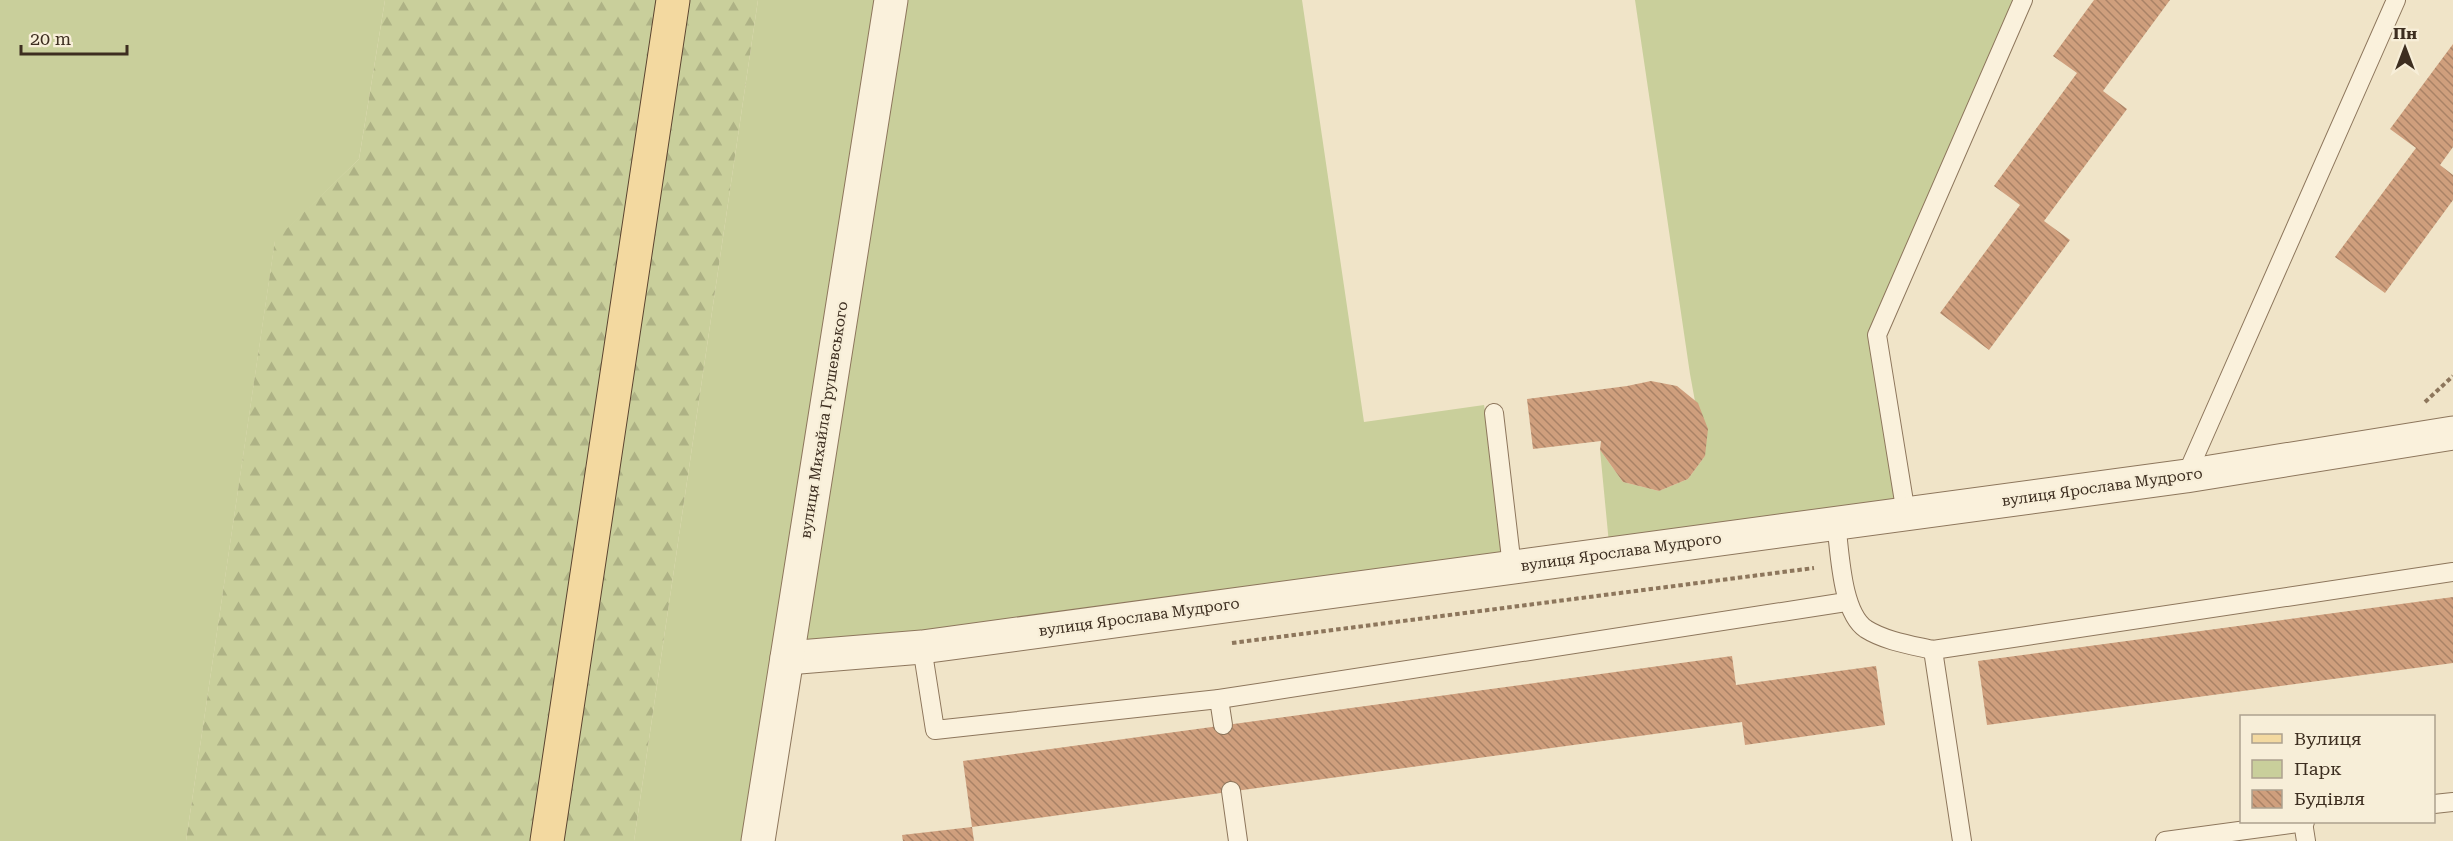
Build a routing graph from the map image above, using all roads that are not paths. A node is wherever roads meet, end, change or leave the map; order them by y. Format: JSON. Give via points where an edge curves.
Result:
{"nodes":[{"id":1,"x":673,"y":0,"type":"edge"},
{"id":2,"x":891,"y":0,"type":"edge"},
{"id":3,"x":2024,"y":0,"type":"edge"},
{"id":4,"x":2396,"y":0,"type":"edge"},
{"id":5,"x":1494,"y":413,"type":"dead end"},
{"id":6,"x":2453,"y":433,"type":"edge"},
{"id":7,"x":2186,"y":476,"type":"junction"},
{"id":8,"x":1906,"y":514,"type":"junction"},
{"id":9,"x":1836,"y":523,"type":"junction"},
{"id":10,"x":1512,"y":567,"type":"junction"},
{"id":11,"x":2453,"y":572,"type":"edge"},
{"id":12,"x":1846,"y":602,"type":"junction"},
{"id":13,"x":922,"y":646,"type":"junction"},
{"id":14,"x":1933,"y":650,"type":"junction"},
{"id":15,"x":787,"y":658,"type":"junction"},
{"id":16,"x":1219,"y":699,"type":"junction"},
{"id":17,"x":1223,"y":725,"type":"dead end"},
{"id":18,"x":1232,"y":791,"type":"dead end"},
{"id":19,"x":2453,"y":802,"type":"edge"},
{"id":20,"x":2435,"y":804,"type":"edge"},
{"id":21,"x":2297,"y":823,"type":"edge"},
{"id":22,"x":2304,"y":823,"type":"edge"},
{"id":23,"x":547,"y":841,"type":"edge"},
{"id":24,"x":758,"y":841,"type":"edge"},
{"id":25,"x":1238,"y":841,"type":"edge"},
{"id":26,"x":1962,"y":841,"type":"edge"},
{"id":27,"x":2164,"y":841,"type":"edge"},
{"id":28,"x":2306,"y":841,"type":"edge"}],
"edges":[{"from":1,"to":23,"type":"main road"},
{"from":2,"to":15,"type":"street","name":"вулиця Михайла Грушевського"},
{"from":3,"to":8,"type":"lane","via":[[1877,335]]},
{"from":4,"to":7,"type":"lane"},
{"from":5,"to":10,"type":"lane"},
{"from":6,"to":7,"type":"street","name":"вулиця Ярослава Мудрого"},
{"from":7,"to":8,"type":"street","name":"вулиця Ярослава Мудрого"},
{"from":8,"to":9,"type":"street","name":"вулиця Ярослава Мудрого"},
{"from":9,"to":10,"type":"street","name":"вулиця Ярослава Мудрого"},
{"from":9,"to":12,"type":"lane"},
{"from":10,"to":13,"type":"street","name":"вулиця Ярослава Мудрого"},
{"from":11,"to":14,"type":"lane"},
{"from":12,"to":14,"type":"lane","via":[[1864,628]]},
{"from":12,"to":16,"type":"lane"},
{"from":13,"to":15,"type":"street","name":"вулиця Ярослава Мудрого"},
{"from":13,"to":16,"type":"lane","via":[[935,730]]},
{"from":14,"to":26,"type":"lane"},
{"from":15,"to":24,"type":"street","name":"вулиця Михайла Грушевського"},
{"from":16,"to":17,"type":"lane"},
{"from":18,"to":25,"type":"lane"},
{"from":19,"to":20,"type":"lane"},
{"from":21,"to":27,"type":"lane"},
{"from":22,"to":28,"type":"lane"}]}
